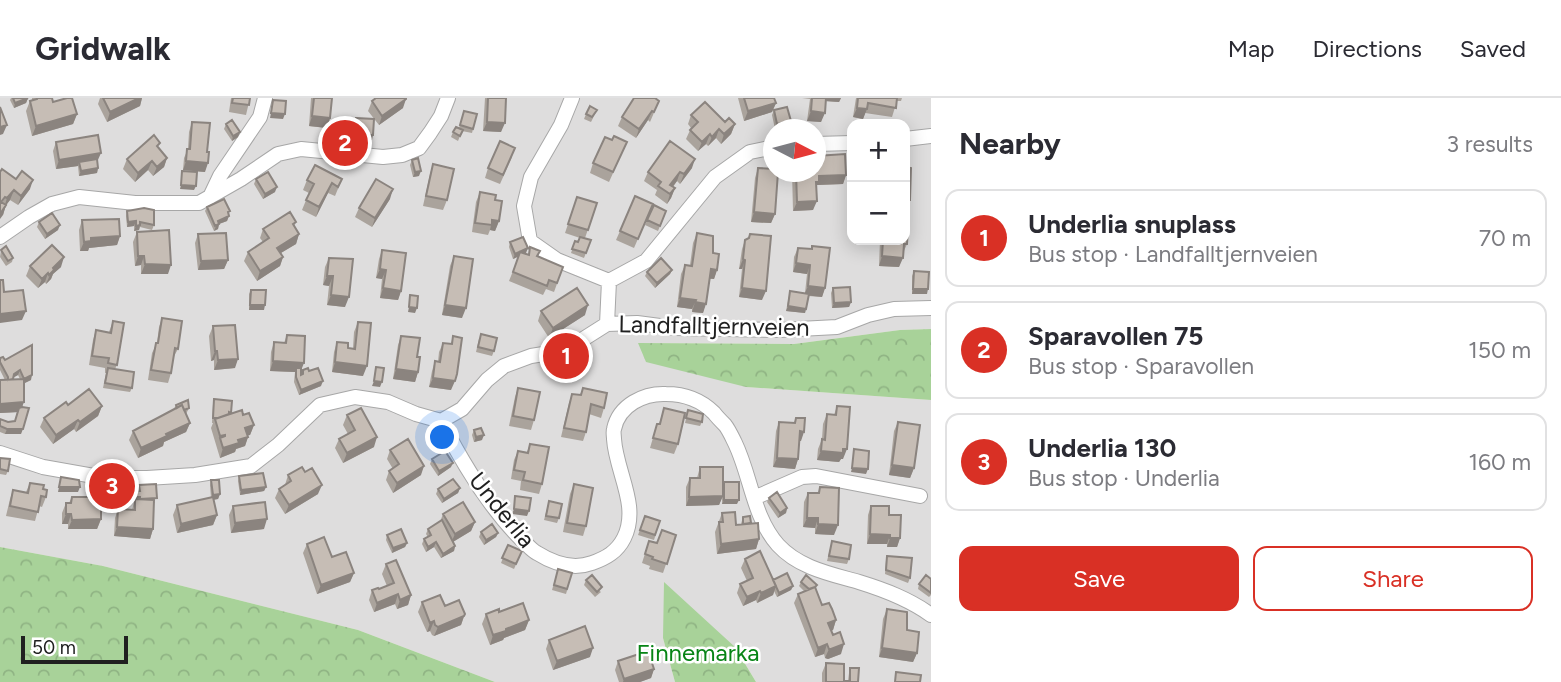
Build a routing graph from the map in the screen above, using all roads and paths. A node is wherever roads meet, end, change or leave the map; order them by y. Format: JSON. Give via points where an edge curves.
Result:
{"nodes":[{"id":1,"x":265,"y":98,"type":"edge"},
{"id":2,"x":447,"y":98,"type":"edge"},
{"id":3,"x":572,"y":98,"type":"edge"},
{"id":4,"x":931,"y":136,"type":"edge"},
{"id":5,"x":910,"y":138,"type":"edge"},
{"id":6,"x":847,"y":143,"type":"edge"},
{"id":7,"x":826,"y":144,"type":"edge"},
{"id":8,"x":763,"y":149,"type":"edge"},
{"id":9,"x":210,"y":197,"type":"junction"},
{"id":10,"x":0,"y":237,"type":"edge"},
{"id":11,"x":609,"y":281,"type":"junction"},
{"id":12,"x":931,"y":307,"type":"edge"},
{"id":13,"x":607,"y":324,"type":"junction"},
{"id":14,"x":441,"y":421,"type":"junction"},
{"id":15,"x":0,"y":453,"type":"edge"},
{"id":16,"x":920,"y":496,"type":"dead end"},
{"id":17,"x":754,"y":498,"type":"junction"},
{"id":18,"x":931,"y":615,"type":"edge"}],
"edges":[{"from":1,"to":9,"type":"street","via":[[260,117]]},
{"from":2,"to":9,"type":"street","via":[[419,148],[383,157],[300,149],[278,154]]},
{"from":3,"to":11,"type":"street","via":[[531,177],[524,206],[530,242],[557,260]]},
{"from":4,"to":5,"type":"street"},
{"from":6,"to":7,"type":"street"},
{"from":8,"to":11,"type":"street","via":[[750,152],[715,177],[646,261]]},
{"from":9,"to":10,"type":"street","via":[[199,203],[79,197],[52,204]]},
{"from":11,"to":13,"type":"street"},
{"from":12,"to":13,"type":"street","name":"Landfalltjernveien","via":[[894,309],[837,327],[803,329]]},
{"from":13,"to":14,"type":"street","name":"Landfalltjernveien","via":[[556,352],[504,366],[462,409]]},
{"from":14,"to":15,"type":"street","via":[[388,402],[355,397],[320,405],[251,466],[195,475],[105,478],[43,467]]},
{"from":14,"to":17,"type":"street","name":"Underlia","via":[[453,446],[511,528],[535,552],[563,565],[588,565],[610,556],[624,537],[630,517],[614,429],[623,409],[644,396],[687,396],[706,406],[726,426]]},
{"from":16,"to":17,"type":"street","via":[[816,476],[802,477]]},
{"from":17,"to":18,"type":"street","name":"Underlia","via":[[778,545],[795,559],[910,601]]}]}
